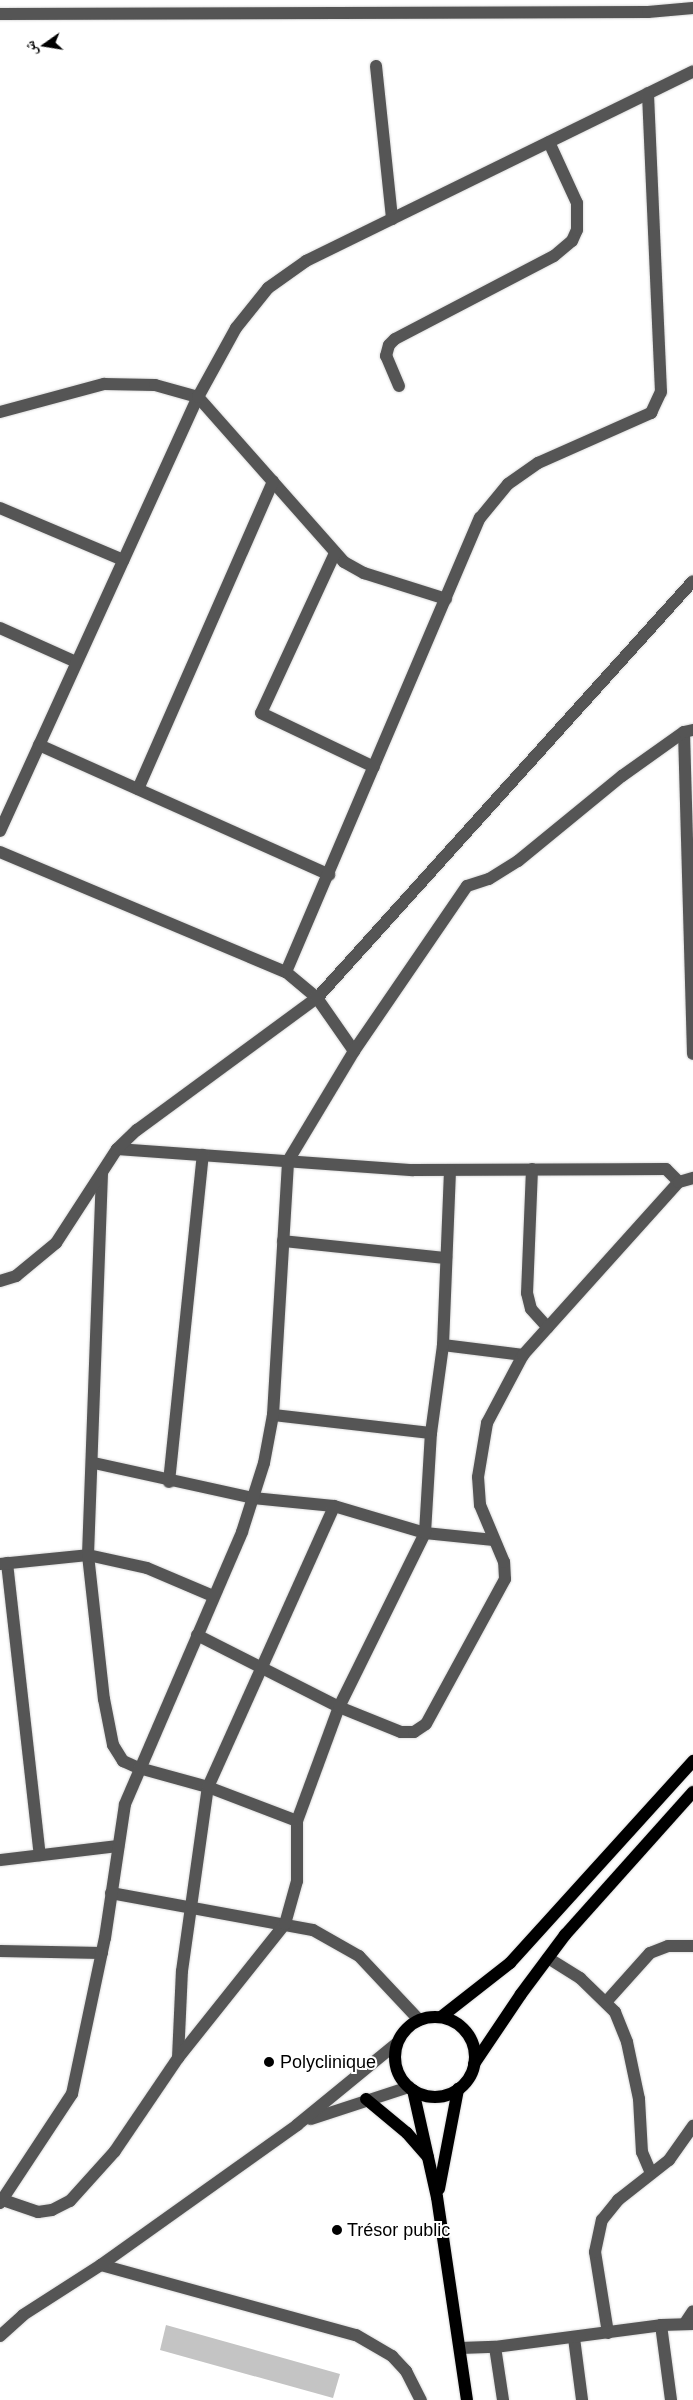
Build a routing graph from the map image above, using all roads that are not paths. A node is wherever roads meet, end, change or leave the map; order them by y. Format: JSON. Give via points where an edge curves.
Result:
{"nodes":[{"id":1,"x":202,"y":6,"type":"edge"},
{"id":2,"x":693,"y":8,"type":"edge"},
{"id":3,"x":0,"y":14,"type":"edge"},
{"id":4,"x":376,"y":66,"type":"dead end"},
{"id":5,"x":693,"y":71,"type":"edge"},
{"id":6,"x":648,"y":94,"type":"junction"},
{"id":7,"x":548,"y":142,"type":"junction"},
{"id":8,"x":392,"y":219,"type":"junction"},
{"id":9,"x":399,"y":386,"type":"dead end"},
{"id":10,"x":198,"y":398,"type":"junction"},
{"id":11,"x":0,"y":412,"type":"edge"},
{"id":12,"x":272,"y":481,"type":"junction"},
{"id":13,"x":0,"y":508,"type":"edge"},
{"id":14,"x":335,"y":553,"type":"junction"},
{"id":15,"x":123,"y":560,"type":"junction"},
{"id":16,"x":693,"y":581,"type":"edge"},
{"id":17,"x":446,"y":599,"type":"junction"},
{"id":18,"x":0,"y":628,"type":"edge"},
{"id":19,"x":76,"y":662,"type":"junction"},
{"id":20,"x":689,"y":731,"type":"edge"},
{"id":21,"x":39,"y":745,"type":"junction"},
{"id":22,"x":374,"y":766,"type":"junction"},
{"id":23,"x":138,"y":789,"type":"junction"},
{"id":24,"x":0,"y":831,"type":"edge"},
{"id":25,"x":0,"y":852,"type":"edge"},
{"id":26,"x":328,"y":875,"type":"junction"},
{"id":27,"x":286,"y":972,"type":"junction"},
{"id":28,"x":317,"y":998,"type":"junction"},
{"id":29,"x":354,"y":1051,"type":"junction"},
{"id":30,"x":693,"y":1054,"type":"edge"},
{"id":31,"x":117,"y":1149,"type":"junction"},
{"id":32,"x":203,"y":1155,"type":"junction"},
{"id":33,"x":288,"y":1161,"type":"junction"},
{"id":34,"x":450,"y":1170,"type":"junction"},
{"id":35,"x":532,"y":1170,"type":"junction"},
{"id":36,"x":102,"y":1173,"type":"junction"},
{"id":37,"x":693,"y":1178,"type":"edge"},
{"id":38,"x":679,"y":1182,"type":"junction"},
{"id":39,"x":283,"y":1240,"type":"junction"},
{"id":40,"x":446,"y":1258,"type":"junction"},
{"id":41,"x":0,"y":1281,"type":"edge"},
{"id":42,"x":548,"y":1328,"type":"junction"},
{"id":43,"x":443,"y":1345,"type":"junction"},
{"id":44,"x":523,"y":1355,"type":"junction"},
{"id":45,"x":273,"y":1415,"type":"junction"},
{"id":46,"x":431,"y":1433,"type":"junction"},
{"id":47,"x":94,"y":1463,"type":"junction"},
{"id":48,"x":169,"y":1482,"type":"junction"},
{"id":49,"x":253,"y":1498,"type":"junction"},
{"id":50,"x":334,"y":1506,"type":"junction"},
{"id":51,"x":426,"y":1533,"type":"junction"},
{"id":52,"x":494,"y":1540,"type":"junction"},
{"id":53,"x":88,"y":1555,"type":"junction"},
{"id":54,"x":4,"y":1564,"type":"edge"},
{"id":55,"x":213,"y":1596,"type":"junction"},
{"id":56,"x":197,"y":1635,"type":"junction"},
{"id":57,"x":262,"y":1668,"type":"junction"},
{"id":58,"x":339,"y":1707,"type":"junction"},
{"id":59,"x":693,"y":1761,"type":"edge"},
{"id":60,"x":139,"y":1768,"type":"junction"},
{"id":61,"x":208,"y":1787,"type":"junction"},
{"id":62,"x":693,"y":1792,"type":"edge"},
{"id":63,"x":297,"y":1821,"type":"junction"},
{"id":64,"x":118,"y":1846,"type":"junction"},
{"id":65,"x":40,"y":1855,"type":"junction"},
{"id":66,"x":0,"y":1860,"type":"edge"},
{"id":67,"x":111,"y":1893,"type":"junction"},
{"id":68,"x":192,"y":1910,"type":"junction"},
{"id":69,"x":285,"y":1924,"type":"junction"},
{"id":70,"x":693,"y":1946,"type":"edge"},
{"id":71,"x":0,"y":1951,"type":"edge"},
{"id":72,"x":102,"y":1953,"type":"junction"},
{"id":73,"x":548,"y":1958,"type":"junction"},
{"id":74,"x":606,"y":2002,"type":"junction"},
{"id":75,"x":441,"y":2017,"type":"junction"},
{"id":76,"x":419,"y":2020,"type":"junction"},
{"id":77,"x":396,"y":2044,"type":"junction"},
{"id":78,"x":178,"y":2058,"type":"junction"},
{"id":79,"x":474,"y":2064,"type":"junction"},
{"id":80,"x":411,"y":2089,"type":"junction"},
{"id":81,"x":458,"y":2089,"type":"junction"},
{"id":82,"x":366,"y":2099,"type":"junction"},
{"id":83,"x":297,"y":2125,"type":"junction"},
{"id":84,"x":693,"y":2126,"type":"edge"},
{"id":85,"x":430,"y":2159,"type":"junction"},
{"id":86,"x":651,"y":2173,"type":"junction"},
{"id":87,"x":437,"y":2197,"type":"junction"},
{"id":88,"x":1,"y":2202,"type":"edge"},
{"id":89,"x":101,"y":2265,"type":"junction"},
{"id":90,"x":693,"y":2311,"type":"edge"},
{"id":91,"x":23,"y":2315,"type":"junction"},
{"id":92,"x":0,"y":2322,"type":"edge"},
{"id":93,"x":689,"y":2324,"type":"edge"},
{"id":94,"x":661,"y":2325,"type":"junction"},
{"id":95,"x":608,"y":2333,"type":"junction"},
{"id":96,"x":0,"y":2336,"type":"edge"},
{"id":97,"x":574,"y":2338,"type":"junction"},
{"id":98,"x":495,"y":2347,"type":"junction"},
{"id":99,"x":460,"y":2348,"type":"junction"},
{"id":100,"x":421,"y":2400,"type":"edge"},
{"id":101,"x":467,"y":2400,"type":"edge"},
{"id":102,"x":503,"y":2400,"type":"edge"},
{"id":103,"x":582,"y":2400,"type":"edge"},
{"id":104,"x":671,"y":2400,"type":"edge"}],
"edges":[{"from":1,"to":2,"type":"street","via":[[648,12]]},
{"from":1,"to":3,"type":"street"},
{"from":4,"to":8,"type":"street"},
{"from":5,"to":6,"type":"street"},
{"from":6,"to":7,"type":"street"},
{"from":6,"to":17,"type":"street","via":[[661,392],[651,413],[538,463],[508,484],[480,518]]},
{"from":7,"to":8,"type":"street"},
{"from":7,"to":9,"type":"street","via":[[577,203],[577,230],[572,241],[554,256],[395,339],[386,356]]},
{"from":8,"to":10,"type":"street","via":[[306,261],[268,288],[236,328]]},
{"from":10,"to":11,"type":"street","via":[[155,385],[104,384]]},
{"from":10,"to":12,"type":"street"},
{"from":10,"to":15,"type":"street"},
{"from":12,"to":14,"type":"street"},
{"from":12,"to":23,"type":"street"},
{"from":13,"to":15,"type":"street"},
{"from":14,"to":17,"type":"street","via":[[364,573]]},
{"from":14,"to":22,"type":"street","via":[[260,713]]},
{"from":15,"to":19,"type":"street"},
{"from":16,"to":28,"type":"street"},
{"from":17,"to":22,"type":"street"},
{"from":18,"to":19,"type":"street"},
{"from":19,"to":21,"type":"street"},
{"from":20,"to":29,"type":"street","via":[[622,776],[518,861],[489,879],[467,886]]},
{"from":20,"to":30,"type":"street"},
{"from":21,"to":23,"type":"street"},
{"from":21,"to":24,"type":"street"},
{"from":22,"to":26,"type":"street"},
{"from":23,"to":26,"type":"street"},
{"from":25,"to":27,"type":"street"},
{"from":26,"to":27,"type":"street"},
{"from":27,"to":28,"type":"street"},
{"from":28,"to":29,"type":"street"},
{"from":28,"to":31,"type":"street","via":[[160,1112]]},
{"from":29,"to":33,"type":"street"},
{"from":31,"to":32,"type":"street"},
{"from":31,"to":36,"type":"street"},
{"from":32,"to":33,"type":"street"},
{"from":32,"to":48,"type":"street"},
{"from":33,"to":34,"type":"street"},
{"from":33,"to":39,"type":"street"},
{"from":34,"to":35,"type":"street"},
{"from":34,"to":40,"type":"street"},
{"from":35,"to":38,"type":"street","via":[[666,1169]]},
{"from":35,"to":42,"type":"street","via":[[528,1293],[531,1309]]},
{"from":36,"to":41,"type":"street","via":[[56,1242],[16,1276]]},
{"from":36,"to":47,"type":"street"},
{"from":37,"to":38,"type":"street"},
{"from":38,"to":42,"type":"street"},
{"from":39,"to":40,"type":"street"},
{"from":39,"to":45,"type":"street"},
{"from":40,"to":43,"type":"street"},
{"from":42,"to":44,"type":"street"},
{"from":43,"to":44,"type":"street"},
{"from":43,"to":46,"type":"street"},
{"from":44,"to":52,"type":"street","via":[[487,1423],[479,1468],[480,1505]]},
{"from":45,"to":46,"type":"street"},
{"from":45,"to":49,"type":"street"},
{"from":46,"to":51,"type":"street"},
{"from":47,"to":48,"type":"street"},
{"from":47,"to":53,"type":"street"},
{"from":48,"to":49,"type":"street"},
{"from":49,"to":50,"type":"street"},
{"from":49,"to":55,"type":"street"},
{"from":50,"to":51,"type":"street"},
{"from":50,"to":57,"type":"street"},
{"from":51,"to":52,"type":"street"},
{"from":51,"to":58,"type":"street"},
{"from":52,"to":58,"type":"street","via":[[504,1562],[505,1579],[426,1724],[414,1732],[401,1732]]},
{"from":53,"to":54,"type":"street"},
{"from":53,"to":55,"type":"street","via":[[147,1568]]},
{"from":53,"to":60,"type":"street","via":[[104,1699],[113,1745],[123,1761]]},
{"from":54,"to":65,"type":"street"},
{"from":55,"to":56,"type":"street"},
{"from":56,"to":57,"type":"street"},
{"from":56,"to":60,"type":"street"},
{"from":57,"to":58,"type":"street"},
{"from":57,"to":61,"type":"street"},
{"from":58,"to":63,"type":"street"},
{"from":59,"to":75,"type":"main road","via":[[510,1963]]},
{"from":60,"to":61,"type":"street"},
{"from":60,"to":64,"type":"street","via":[[125,1804]]},
{"from":61,"to":63,"type":"street"},
{"from":61,"to":68,"type":"street"},
{"from":62,"to":73,"type":"main road"},
{"from":63,"to":69,"type":"street","via":[[297,1881]]},
{"from":64,"to":65,"type":"street"},
{"from":64,"to":67,"type":"street"},
{"from":65,"to":66,"type":"street"},
{"from":67,"to":68,"type":"street"},
{"from":67,"to":72,"type":"street"},
{"from":68,"to":69,"type":"street"},
{"from":68,"to":78,"type":"street","via":[[182,1971]]},
{"from":69,"to":76,"type":"street","via":[[329,1937],[359,1956]]},
{"from":69,"to":78,"type":"street"},
{"from":70,"to":74,"type":"street","via":[[668,1946],[650,1953]]},
{"from":71,"to":72,"type":"street"},
{"from":72,"to":88,"type":"street","via":[[72,2094]]},
{"from":73,"to":74,"type":"street","via":[[580,1978]]},
{"from":73,"to":79,"type":"main road"},
{"from":74,"to":86,"type":"street","via":[[627,2042],[639,2099],[642,2152]]},
{"from":75,"to":76,"type":"main road"},
{"from":75,"to":79,"type":"main road","via":[[453,2021],[470,2039]]},
{"from":76,"to":77,"type":"main road","via":[[401,2034]]},
{"from":77,"to":80,"type":"main road","via":[[397,2068]]},
{"from":77,"to":83,"type":"street"},
{"from":78,"to":88,"type":"street","via":[[115,2151],[70,2202],[38,2212]]},
{"from":79,"to":81,"type":"main road"},
{"from":80,"to":81,"type":"main road","via":[[436,2097]]},
{"from":80,"to":82,"type":"street"},
{"from":80,"to":85,"type":"main road"},
{"from":81,"to":87,"type":"main road"},
{"from":82,"to":83,"type":"street"},
{"from":82,"to":85,"type":"main road","via":[[407,2133]]},
{"from":83,"to":89,"type":"street"},
{"from":84,"to":86,"type":"street","via":[[669,2160]]},
{"from":85,"to":87,"type":"main road"},
{"from":86,"to":95,"type":"street","via":[[618,2200],[602,2220],[596,2236],[595,2252]]},
{"from":87,"to":99,"type":"main road"},
{"from":89,"to":91,"type":"street"},
{"from":89,"to":100,"type":"street","via":[[356,2335],[392,2356],[406,2371]]},
{"from":90,"to":93,"type":"street"},
{"from":91,"to":92,"type":"street"},
{"from":91,"to":96,"type":"street"},
{"from":93,"to":94,"type":"street"},
{"from":94,"to":95,"type":"street"},
{"from":94,"to":104,"type":"street"},
{"from":95,"to":97,"type":"street"},
{"from":97,"to":98,"type":"street"},
{"from":97,"to":103,"type":"street"},
{"from":98,"to":99,"type":"street"},
{"from":98,"to":102,"type":"street"},
{"from":99,"to":101,"type":"main road"}]}
